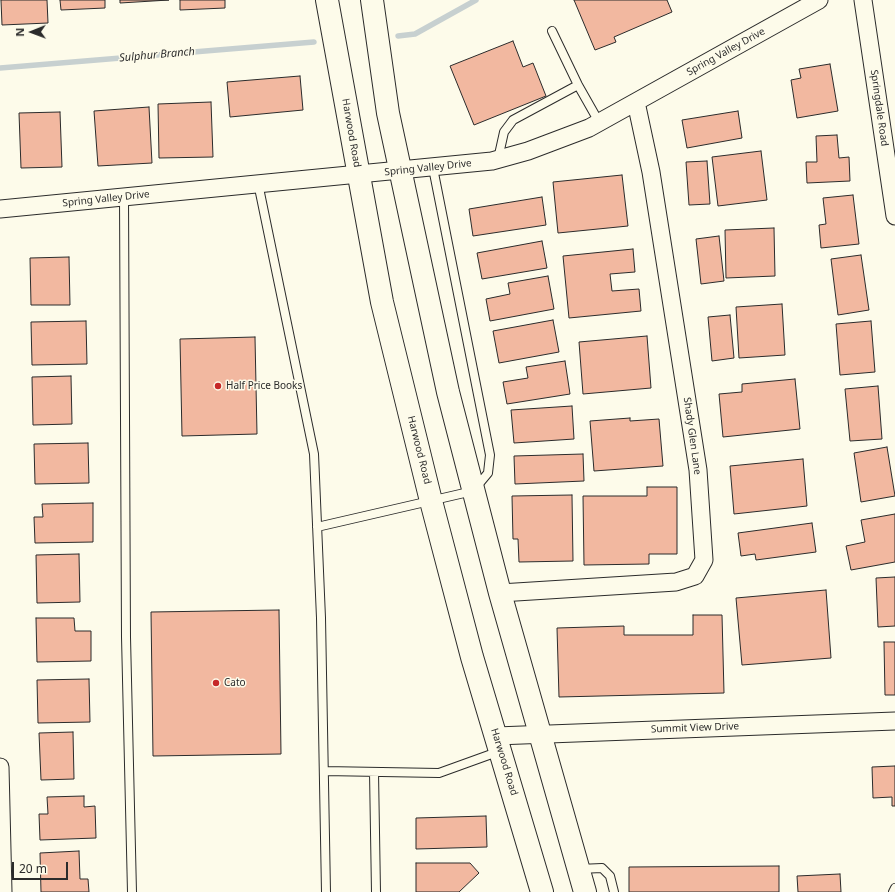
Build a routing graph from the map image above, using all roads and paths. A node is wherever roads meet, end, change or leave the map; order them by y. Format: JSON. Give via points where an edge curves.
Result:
{"nodes":[{"id":1,"x":327,"y":0,"type":"edge"},
{"id":2,"x":372,"y":0,"type":"edge"},
{"id":3,"x":819,"y":0,"type":"edge"},
{"id":4,"x":864,"y":0,"type":"edge"},
{"id":5,"x":552,"y":31,"type":"dead end"},
{"id":6,"x":578,"y":86,"type":"junction"},
{"id":7,"x":636,"y":102,"type":"junction"},
{"id":8,"x":599,"y":122,"type":"junction"},
{"id":9,"x":498,"y":160,"type":"junction"},
{"id":10,"x":433,"y":168,"type":"junction"},
{"id":11,"x":401,"y":172,"type":"junction"},
{"id":12,"x":359,"y":175,"type":"junction"},
{"id":13,"x":258,"y":183,"type":"junction"},
{"id":14,"x":124,"y":197,"type":"junction"},
{"id":15,"x":0,"y":209,"type":"edge"},
{"id":16,"x":895,"y":216,"type":"edge"},
{"id":17,"x":473,"y":491,"type":"junction"},
{"id":18,"x":431,"y":501,"type":"junction"},
{"id":19,"x":317,"y":527,"type":"junction"},
{"id":20,"x":500,"y":593,"type":"junction"},
{"id":21,"x":895,"y":721,"type":"edge"},
{"id":22,"x":541,"y":734,"type":"junction"},
{"id":23,"x":498,"y":744,"type":"junction"},
{"id":24,"x":0,"y":767,"type":"edge"},
{"id":25,"x":324,"y":771,"type":"junction"},
{"id":26,"x":374,"y":772,"type":"junction"},
{"id":27,"x":578,"y":869,"type":"junction"},
{"id":28,"x":895,"y":888,"type":"edge"},
{"id":29,"x":2,"y":892,"type":"edge"},
{"id":30,"x":132,"y":892,"type":"edge"},
{"id":31,"x":326,"y":892,"type":"edge"},
{"id":32,"x":376,"y":892,"type":"edge"},
{"id":33,"x":542,"y":892,"type":"edge"},
{"id":34,"x":584,"y":892,"type":"edge"},
{"id":35,"x":614,"y":892,"type":"edge"},
{"id":36,"x":893,"y":892,"type":"edge"}],
"edges":[{"from":1,"to":12,"type":"main road","name":"Harwood Road"},
{"from":2,"to":11,"type":"main road","via":[[388,113]]},
{"from":3,"to":7,"type":"street","name":"Spring Valley Drive"},
{"from":4,"to":16,"type":"street","name":"Springdale Road"},
{"from":5,"to":6,"type":"lane"},
{"from":6,"to":8,"type":"lane"},
{"from":6,"to":9,"type":"lane","via":[[512,120],[504,132]]},
{"from":7,"to":8,"type":"street","name":"Spring Valley Drive"},
{"from":7,"to":20,"type":"street","name":"Shady Glen Lane","via":[[651,172],[698,470],[704,560],[695,576],[676,582]]},
{"from":8,"to":9,"type":"street","name":"Spring Valley Drive","via":[[528,151]]},
{"from":9,"to":10,"type":"street","name":"Spring Valley Drive"},
{"from":10,"to":11,"type":"street","name":"Spring Valley Drive"},
{"from":10,"to":17,"type":"lane","via":[[490,455],[488,473]]},
{"from":11,"to":12,"type":"street","name":"Spring Valley Drive"},
{"from":11,"to":17,"type":"main road","via":[[448,392]]},
{"from":12,"to":13,"type":"street","name":"Spring Valley Drive"},
{"from":12,"to":18,"type":"main road","name":"Harwood Road","via":[[382,302]]},
{"from":13,"to":14,"type":"street","name":"Spring Valley Drive"},
{"from":13,"to":19,"type":"lane","via":[[314,454]]},
{"from":14,"to":15,"type":"street","name":"Spring Valley Drive"},
{"from":14,"to":30,"type":"lane","via":[[126,637]]},
{"from":17,"to":18,"type":"lane"},
{"from":17,"to":20,"type":"main road"},
{"from":18,"to":19,"type":"lane"},
{"from":18,"to":23,"type":"main road","name":"Harwood Road"},
{"from":19,"to":25,"type":"lane"},
{"from":20,"to":22,"type":"main road"},
{"from":21,"to":22,"type":"street","name":"Summit View Drive"},
{"from":22,"to":23,"type":"street","name":"Summit View Drive"},
{"from":22,"to":27,"type":"main road"},
{"from":23,"to":26,"type":"lane","via":[[439,773]]},
{"from":23,"to":33,"type":"main road","name":"Harwood Road"},
{"from":24,"to":29,"type":"street"},
{"from":25,"to":26,"type":"lane"},
{"from":25,"to":31,"type":"lane"},
{"from":26,"to":32,"type":"lane"},
{"from":27,"to":34,"type":"main road"},
{"from":27,"to":35,"type":"lane","via":[[602,868],[610,876]]},
{"from":28,"to":36,"type":"lane"}]}
